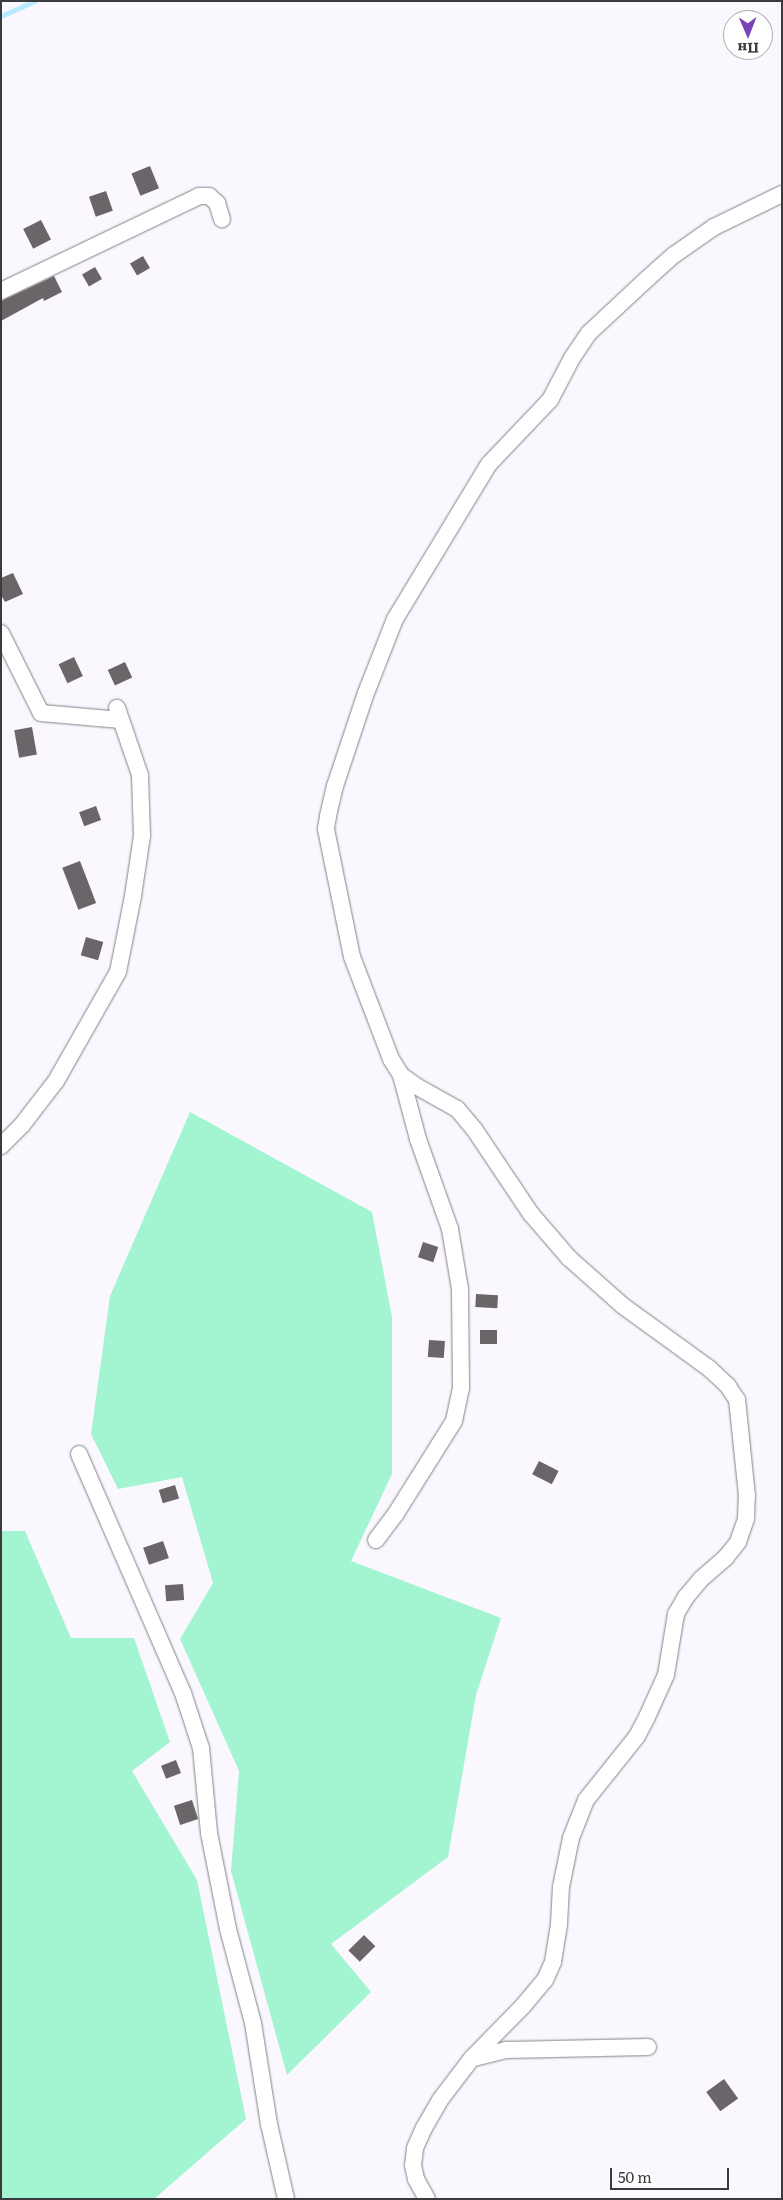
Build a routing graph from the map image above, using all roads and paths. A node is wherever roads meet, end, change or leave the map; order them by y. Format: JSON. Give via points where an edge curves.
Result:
{"nodes":[{"id":1,"x":782,"y":194,"type":"edge"},
{"id":2,"x":222,"y":220,"type":"dead end"},
{"id":3,"x":1,"y":291,"type":"edge"},
{"id":4,"x":1,"y":632,"type":"edge"},
{"id":5,"x":401,"y":1074,"type":"junction"},
{"id":6,"x":1,"y":1146,"type":"edge"},
{"id":7,"x":79,"y":1454,"type":"dead end"},
{"id":8,"x":376,"y":1540,"type":"dead end"},
{"id":9,"x":648,"y":2047,"type":"dead end"},
{"id":10,"x":472,"y":2058,"type":"junction"},
{"id":11,"x":286,"y":2199,"type":"edge"},
{"id":12,"x":427,"y":2199,"type":"edge"}],
"edges":[{"from":1,"to":5,"type":"street","via":[[714,227],[674,255],[589,333],[550,400],[489,464],[395,619],[335,786],[326,829],[352,957],[391,1059]]},
{"from":2,"to":3,"type":"street","via":[[217,203],[209,196],[199,196]]},
{"from":4,"to":6,"type":"street","via":[[41,713],[119,714],[140,775],[142,836],[118,972],[56,1081]]},
{"from":5,"to":8,"type":"street","via":[[418,1139],[450,1229],[460,1289],[461,1387],[454,1421]]},
{"from":5,"to":10,"type":"street","via":[[457,1109],[531,1214],[569,1258],[622,1305],[710,1369],[728,1386],[737,1400],[747,1496],[746,1519],[738,1542],[696,1585],[676,1614],[666,1675],[651,1709],[636,1736],[586,1800],[571,1838],[561,1887],[553,1962],[545,1980]]},
{"from":7,"to":11,"type":"street","via":[[183,1694],[201,1748],[209,1833],[228,1929],[253,2023],[269,2124]]},
{"from":9,"to":10,"type":"street","via":[[507,2050]]},
{"from":10,"to":12,"type":"street","via":[[440,2100],[415,2148],[413,2165],[416,2179]]}]}
